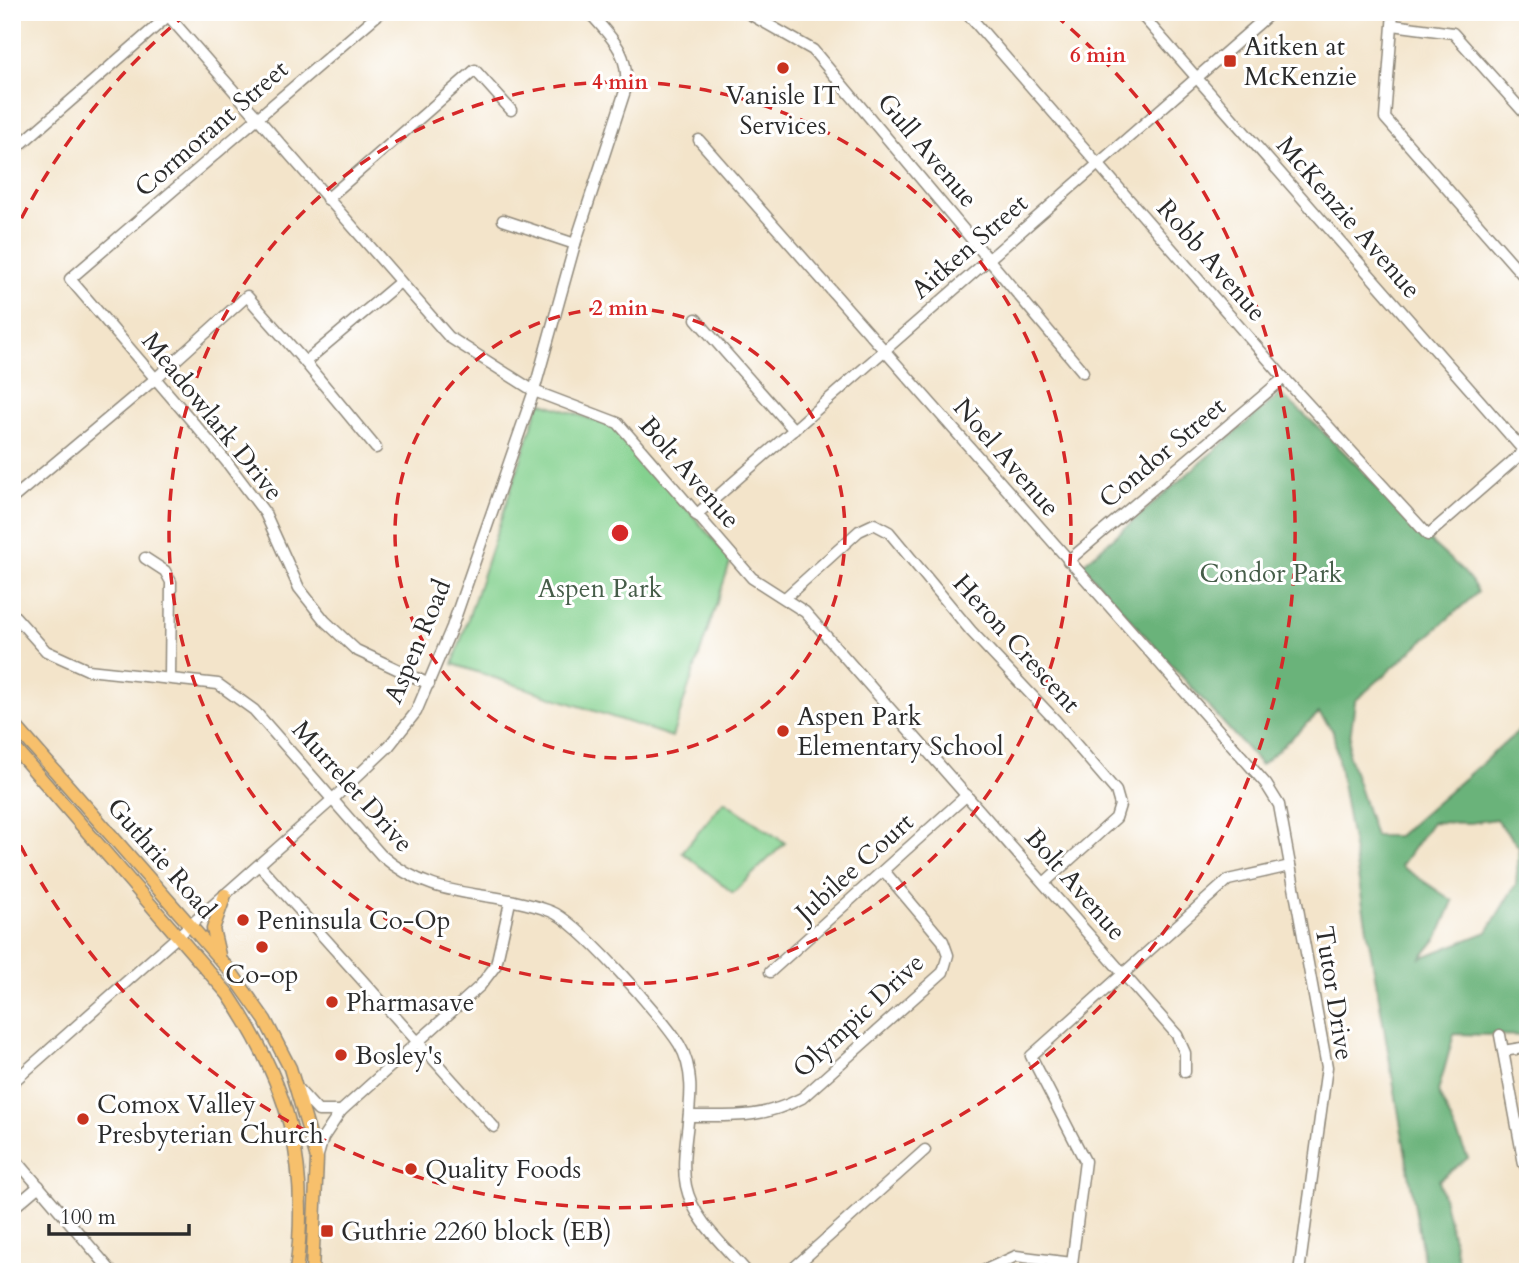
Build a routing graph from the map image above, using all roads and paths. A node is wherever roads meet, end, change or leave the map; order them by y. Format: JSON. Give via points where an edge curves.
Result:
{"nodes":[{"id":1,"x":362,"y":12,"type":"edge"},
{"id":2,"x":381,"y":12,"type":"edge"},
{"id":3,"x":589,"y":12,"type":"edge"},
{"id":4,"x":746,"y":12,"type":"edge"},
{"id":5,"x":966,"y":12,"type":"edge"},
{"id":6,"x":1139,"y":12,"type":"edge"},
{"id":7,"x":1272,"y":12,"type":"edge"},
{"id":8,"x":1393,"y":12,"type":"edge"},
{"id":9,"x":167,"y":14,"type":"edge"},
{"id":10,"x":370,"y":22,"type":"junction"},
{"id":11,"x":1393,"y":25,"type":"junction"},
{"id":12,"x":1196,"y":78,"type":"junction"},
{"id":13,"x":511,"y":110,"type":"dead end"},
{"id":14,"x":1528,"y":117,"type":"edge"},
{"id":15,"x":257,"y":118,"type":"junction"},
{"id":16,"x":699,"y":140,"type":"dead end"},
{"id":17,"x":12,"y":152,"type":"edge"},
{"id":18,"x":1097,"y":164,"type":"junction"},
{"id":19,"x":327,"y":199,"type":"junction"},
{"id":20,"x":503,"y":220,"type":"dead end"},
{"id":21,"x":575,"y":244,"type":"junction"},
{"id":22,"x":990,"y":259,"type":"junction"},
{"id":23,"x":1528,"y":281,"type":"edge"},
{"id":24,"x":400,"y":282,"type":"junction"},
{"id":25,"x":71,"y":284,"type":"joint"},
{"id":26,"x":696,"y":319,"type":"dead end"},
{"id":27,"x":883,"y":351,"type":"junction"},
{"id":28,"x":305,"y":362,"type":"junction"},
{"id":29,"x":1083,"y":372,"type":"dead end"},
{"id":30,"x":1284,"y":378,"type":"junction"},
{"id":31,"x":155,"y":379,"type":"junction"},
{"id":32,"x":534,"y":391,"type":"junction"},
{"id":33,"x":794,"y":430,"type":"junction"},
{"id":34,"x":376,"y":448,"type":"dead end"},
{"id":35,"x":1526,"y":449,"type":"edge"},
{"id":36,"x":12,"y":499,"type":"edge"},
{"id":37,"x":696,"y":515,"type":"junction"},
{"id":38,"x":145,"y":558,"type":"dead end"},
{"id":39,"x":1068,"y":561,"type":"junction"},
{"id":40,"x":785,"y":598,"type":"junction"},
{"id":41,"x":12,"y":613,"type":"edge"},
{"id":42,"x":170,"y":678,"type":"junction"},
{"id":43,"x":429,"y":684,"type":"junction"},
{"id":44,"x":12,"y":722,"type":"edge"},
{"id":45,"x":12,"y":745,"type":"edge"},
{"id":46,"x":967,"y":795,"type":"junction"},
{"id":47,"x":333,"y":799,"type":"junction"},
{"id":48,"x":1279,"y":805,"type":"joint"},
{"id":49,"x":259,"y":865,"type":"junction"},
{"id":50,"x":1290,"y":866,"type":"junction"},
{"id":51,"x":884,"y":872,"type":"junction"},
{"id":52,"x":1044,"y":883,"type":"junction"},
{"id":53,"x":225,"y":895,"type":"junction"},
{"id":54,"x":510,"y":902,"type":"junction"},
{"id":55,"x":191,"y":925,"type":"junction"},
{"id":56,"x":179,"y":936,"type":"junction"},
{"id":57,"x":222,"y":961,"type":"junction"},
{"id":58,"x":770,"y":972,"type":"dead end"},
{"id":59,"x":1123,"y":973,"type":"junction"},
{"id":60,"x":1500,"y":1035,"type":"dead end"},
{"id":61,"x":418,"y":1042,"type":"junction"},
{"id":62,"x":1528,"y":1047,"type":"edge"},
{"id":63,"x":1503,"y":1051,"type":"junction"},
{"id":64,"x":1185,"y":1072,"type":"dead end"},
{"id":65,"x":12,"y":1083,"type":"edge"},
{"id":66,"x":296,"y":1088,"type":"junction"},
{"id":67,"x":341,"y":1111,"type":"junction"},
{"id":68,"x":689,"y":1116,"type":"junction"},
{"id":69,"x":494,"y":1127,"type":"dead end"},
{"id":70,"x":925,"y":1150,"type":"dead end"},
{"id":71,"x":12,"y":1155,"type":"edge"},
{"id":72,"x":317,"y":1159,"type":"junction"},
{"id":73,"x":1528,"y":1170,"type":"edge"},
{"id":74,"x":39,"y":1186,"type":"junction"},
{"id":75,"x":12,"y":1209,"type":"edge"},
{"id":76,"x":1072,"y":1268,"type":"edge"},
{"id":77,"x":112,"y":1272,"type":"edge"},
{"id":78,"x":296,"y":1272,"type":"edge"},
{"id":79,"x":312,"y":1272,"type":"edge"},
{"id":80,"x":747,"y":1272,"type":"edge"},
{"id":81,"x":789,"y":1272,"type":"edge"},
{"id":82,"x":981,"y":1272,"type":"edge"},
{"id":83,"x":1299,"y":1272,"type":"edge"}],
"edges":[{"from":1,"to":10,"type":"street"},
{"from":2,"to":10,"type":"street","name":"Cormorant Street"},
{"from":3,"to":21,"type":"street","name":"Aspen Road","via":[[619,46],[628,67],[626,89]]},
{"from":4,"to":22,"type":"street","name":"Gull Avenue","via":[[813,50]]},
{"from":5,"to":18,"type":"street","name":"Robb Avenue"},
{"from":6,"to":12,"type":"street","name":"McKenzie Avenue"},
{"from":7,"to":12,"type":"street","name":"Aitken Street"},
{"from":8,"to":11,"type":"street"},
{"from":9,"to":15,"type":"street","name":"Bolt Avenue"},
{"from":9,"to":17,"type":"street"},
{"from":10,"to":15,"type":"street","name":"Cormorant Street"},
{"from":11,"to":14,"type":"street","via":[[1453,33]]},
{"from":11,"to":23,"type":"street","via":[[1385,118]]},
{"from":12,"to":18,"type":"street","name":"Aitken Street"},
{"from":12,"to":35,"type":"street","name":"McKenzie Avenue"},
{"from":13,"to":19,"type":"street","via":[[475,71]]},
{"from":15,"to":19,"type":"street","name":"Bolt Avenue"},
{"from":15,"to":25,"type":"street","name":"Cormorant Street"},
{"from":16,"to":27,"type":"street","name":"Noel Avenue"},
{"from":18,"to":22,"type":"street","name":"Aitken Street"},
{"from":18,"to":30,"type":"street","name":"Robb Avenue"},
{"from":19,"to":24,"type":"street","name":"Bolt Avenue"},
{"from":20,"to":21,"type":"street"},
{"from":21,"to":32,"type":"street","name":"Aspen Road"},
{"from":22,"to":27,"type":"street","name":"Aitken Street"},
{"from":22,"to":29,"type":"street","name":"Gull Avenue"},
{"from":24,"to":28,"type":"street"},
{"from":24,"to":32,"type":"street","name":"Bolt Avenue","via":[[459,345]]},
{"from":25,"to":31,"type":"street","name":"Meadowlark Drive"},
{"from":26,"to":33,"type":"street"},
{"from":27,"to":33,"type":"street","name":"Aitken Street"},
{"from":27,"to":39,"type":"street","name":"Noel Avenue"},
{"from":28,"to":31,"type":"street","via":[[247,296]]},
{"from":28,"to":34,"type":"street"},
{"from":30,"to":35,"type":"street","name":"Robb Avenue","via":[[1428,535]]},
{"from":30,"to":39,"type":"street","name":"Condor Street"},
{"from":31,"to":36,"type":"street"},
{"from":31,"to":43,"type":"street","name":"Meadowlark Drive","via":[[265,513],[299,588],[325,621],[356,650]]},
{"from":32,"to":37,"type":"street","name":"Bolt Avenue","via":[[618,422]]},
{"from":32,"to":43,"type":"street","name":"Aspen Road"},
{"from":33,"to":37,"type":"street","name":"Aitken Street"},
{"from":37,"to":40,"type":"street","name":"Bolt Avenue","via":[[751,578]]},
{"from":38,"to":42,"type":"street","via":[[165,571],[171,582]]},
{"from":39,"to":48,"type":"street","name":"Noel Avenue","via":[[1266,784]]},
{"from":40,"to":46,"type":"street","name":"Bolt Avenue","via":[[805,612]]},
{"from":40,"to":52,"type":"street","name":"Heron Crescent","via":[[859,531],[874,524],[889,532],[971,631],[1116,791],[1120,805],[1116,818]]},
{"from":41,"to":42,"type":"street","name":"Murrelet Drive","via":[[46,651],[88,670]]},
{"from":42,"to":47,"type":"street","name":"Murrelet Drive","via":[[218,684],[254,710]]},
{"from":43,"to":47,"type":"street","name":"Aspen Road","via":[[416,712],[389,746]]},
{"from":44,"to":55,"type":"main road","name":"Guthrie Road"},
{"from":45,"to":56,"type":"main road","name":"Guthrie Road"},
{"from":46,"to":51,"type":"street","name":"Jubilee Court"},
{"from":46,"to":52,"type":"street","name":"Bolt Avenue"},
{"from":47,"to":49,"type":"street","name":"Aspen Road"},
{"from":47,"to":54,"type":"street","name":"Murrelet Drive","via":[[403,874],[424,884]]},
{"from":48,"to":50,"type":"street","name":"Tutor Drive"},
{"from":49,"to":53,"type":"street","name":"Aspen Road"},
{"from":49,"to":61,"type":"street"},
{"from":50,"to":59,"type":"street","via":[[1228,880]]},
{"from":50,"to":83,"type":"street","name":"Tutor Drive","via":[[1327,1067]]},
{"from":51,"to":58,"type":"street","name":"Jubilee Court"},
{"from":51,"to":68,"type":"street","name":"Olympic Drive","via":[[943,941],[948,955],[943,972],[802,1098],[755,1116]]},
{"from":52,"to":59,"type":"street","name":"Bolt Avenue"},
{"from":53,"to":55,"type":"street","name":"Aspen Road"},
{"from":53,"to":57,"type":"main road","via":[[213,929]]},
{"from":54,"to":61,"type":"street","via":[[496,965],[480,986]]},
{"from":54,"to":68,"type":"street","name":"Murrelet Drive","via":[[550,911],[582,932],[648,1006],[679,1044],[690,1069]]},
{"from":55,"to":56,"type":"street","name":"Aspen Road"},
{"from":55,"to":57,"type":"main road","name":"Guthrie Road"},
{"from":56,"to":65,"type":"street","name":"Aspen Road"},
{"from":56,"to":78,"type":"main road","name":"Guthrie Road","via":[[257,1037],[278,1083],[296,1144],[301,1197]]},
{"from":57,"to":66,"type":"main road","name":"Guthrie Road","via":[[265,1020]]},
{"from":59,"to":64,"type":"street","name":"Bolt Avenue","via":[[1177,1035],[1185,1053]]},
{"from":59,"to":76,"type":"street","via":[[1031,1056],[1085,1161]]},
{"from":60,"to":63,"type":"street"},
{"from":61,"to":67,"type":"street"},
{"from":61,"to":69,"type":"street"},
{"from":62,"to":63,"type":"street"},
{"from":63,"to":73,"type":"street"},
{"from":66,"to":67,"type":"street","via":[[318,1111]]},
{"from":66,"to":72,"type":"main road","name":"Guthrie Road"},
{"from":67,"to":72,"type":"street","via":[[323,1138]]},
{"from":68,"to":80,"type":"street","name":"Murrelet Drive","via":[[685,1185],[695,1212]]},
{"from":70,"to":81,"type":"street"},
{"from":71,"to":74,"type":"street"},
{"from":72,"to":79,"type":"main road","name":"Guthrie Road"},
{"from":74,"to":75,"type":"street"},
{"from":74,"to":77,"type":"street"},
{"from":76,"to":82,"type":"street","via":[[1016,1256]]}]}
